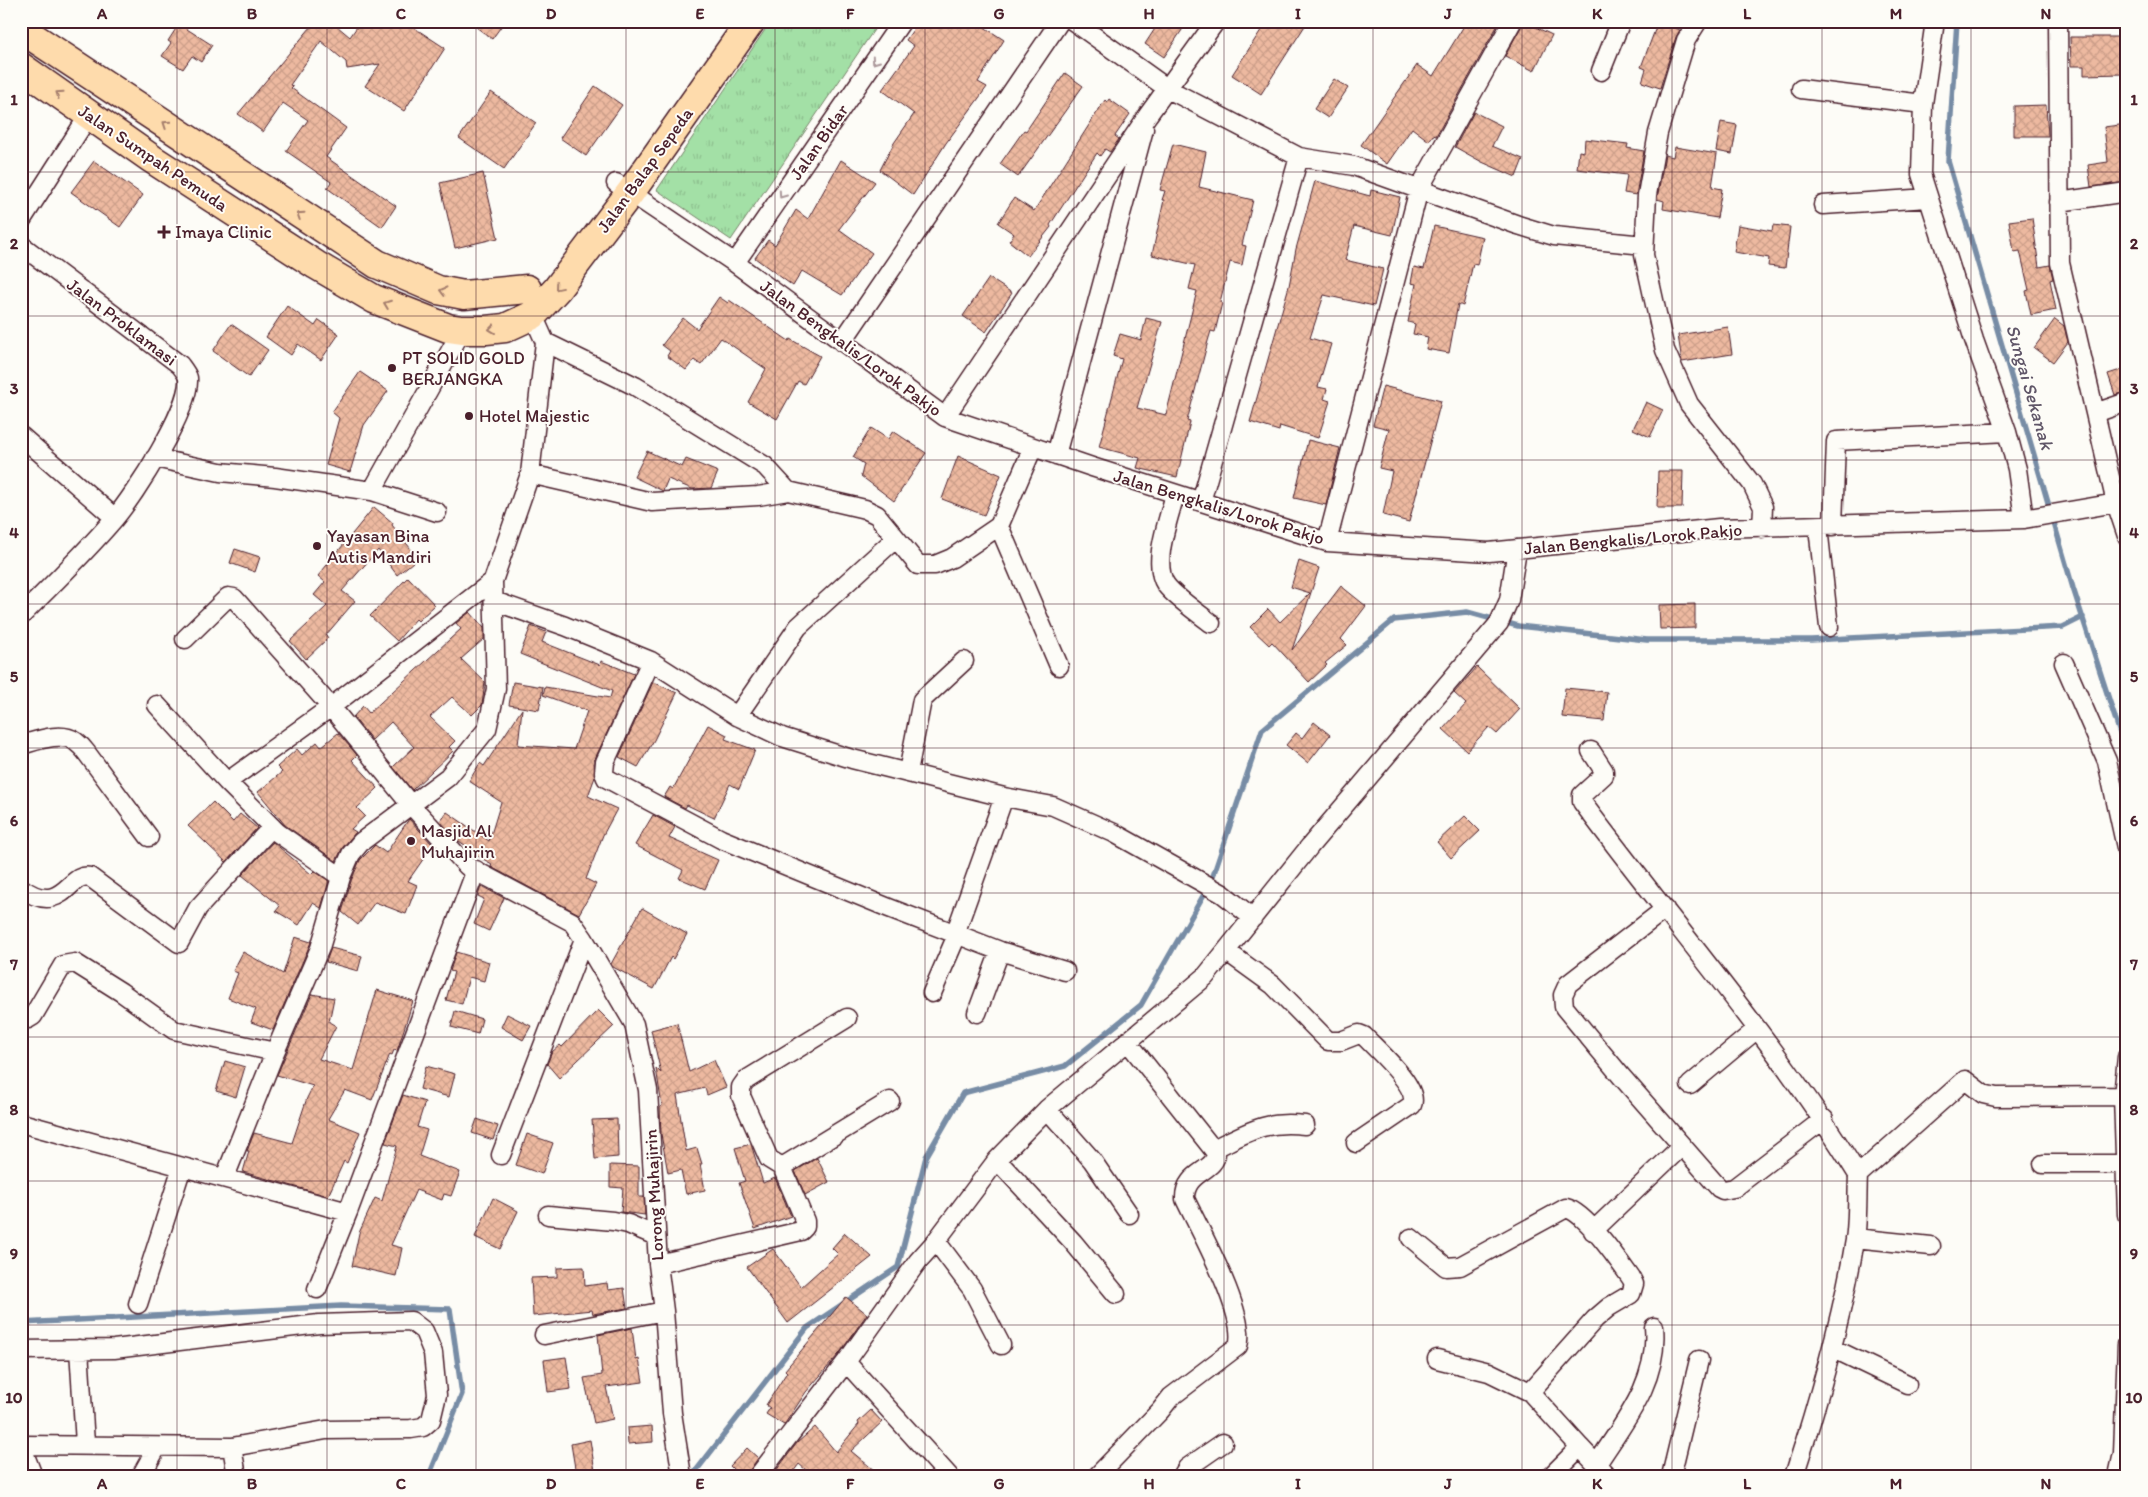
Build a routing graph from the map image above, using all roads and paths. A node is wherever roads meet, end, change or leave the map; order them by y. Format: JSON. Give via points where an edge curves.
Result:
{"nodes":[{"id":1,"x":731,"y":21,"type":"edge"},
{"id":2,"x":751,"y":21,"type":"edge"},
{"id":3,"x":902,"y":21,"type":"edge"},
{"id":4,"x":1060,"y":21,"type":"edge"},
{"id":5,"x":1073,"y":21,"type":"edge"},
{"id":6,"x":1216,"y":21,"type":"edge"},
{"id":7,"x":1621,"y":21,"type":"edge"},
{"id":8,"x":1698,"y":21,"type":"edge"},
{"id":9,"x":1935,"y":21,"type":"edge"},
{"id":10,"x":2058,"y":21,"type":"edge"},
{"id":11,"x":1512,"y":22,"type":"dead end"},
{"id":12,"x":21,"y":29,"type":"edge"},
{"id":13,"x":21,"y":67,"type":"edge"},
{"id":14,"x":1601,"y":71,"type":"dead end"},
{"id":15,"x":1168,"y":89,"type":"junction"},
{"id":16,"x":1801,"y":89,"type":"dead end"},
{"id":17,"x":1923,"y":104,"type":"junction"},
{"id":18,"x":1148,"y":114,"type":"junction"},
{"id":19,"x":90,"y":115,"type":"junction"},
{"id":20,"x":1299,"y":157,"type":"junction"},
{"id":21,"x":623,"y":188,"type":"junction"},
{"id":22,"x":1419,"y":189,"type":"junction"},
{"id":23,"x":2127,"y":192,"type":"edge"},
{"id":24,"x":1928,"y":198,"type":"junction"},
{"id":25,"x":2059,"y":202,"type":"junction"},
{"id":26,"x":1823,"y":204,"type":"dead end"},
{"id":27,"x":21,"y":222,"type":"edge"},
{"id":28,"x":21,"y":245,"type":"edge"},
{"id":29,"x":1644,"y":245,"type":"junction"},
{"id":30,"x":735,"y":263,"type":"junction"},
{"id":31,"x":530,"y":302,"type":"junction"},
{"id":32,"x":462,"y":330,"type":"junction"},
{"id":33,"x":544,"y":342,"type":"junction"},
{"id":34,"x":842,"y":342,"type":"junction"},
{"id":35,"x":2127,"y":402,"type":"edge"},
{"id":36,"x":2095,"y":413,"type":"junction"},
{"id":37,"x":945,"y":417,"type":"junction"},
{"id":38,"x":2008,"y":432,"type":"junction"},
{"id":39,"x":21,"y":436,"type":"edge"},
{"id":40,"x":1033,"y":447,"type":"junction"},
{"id":41,"x":1056,"y":455,"type":"junction"},
{"id":42,"x":155,"y":458,"type":"junction"},
{"id":43,"x":530,"y":474,"type":"junction"},
{"id":44,"x":372,"y":491,"type":"junction"},
{"id":45,"x":788,"y":491,"type":"junction"},
{"id":46,"x":1175,"y":494,"type":"junction"},
{"id":47,"x":2122,"y":501,"type":"edge"},
{"id":48,"x":1201,"y":502,"type":"junction"},
{"id":49,"x":437,"y":512,"type":"dead end"},
{"id":50,"x":116,"y":518,"type":"junction"},
{"id":51,"x":2027,"y":518,"type":"junction"},
{"id":52,"x":999,"y":526,"type":"junction"},
{"id":53,"x":1826,"y":526,"type":"junction"},
{"id":54,"x":1762,"y":528,"type":"junction"},
{"id":55,"x":2127,"y":536,"type":"edge"},
{"id":56,"x":896,"y":539,"type":"junction"},
{"id":57,"x":1327,"y":542,"type":"junction"},
{"id":58,"x":1517,"y":549,"type":"junction"},
{"id":59,"x":493,"y":581,"type":"junction"},
{"id":60,"x":494,"y":601,"type":"junction"},
{"id":61,"x":21,"y":616,"type":"edge"},
{"id":62,"x":1211,"y":623,"type":"dead end"},
{"id":63,"x":1829,"y":627,"type":"dead end"},
{"id":64,"x":185,"y":639,"type":"dead end"},
{"id":65,"x":964,"y":661,"type":"dead end"},
{"id":66,"x":651,"y":662,"type":"junction"},
{"id":67,"x":2064,"y":663,"type":"dead end"},
{"id":68,"x":1059,"y":666,"type":"dead end"},
{"id":69,"x":157,"y":705,"type":"dead end"},
{"id":70,"x":331,"y":708,"type":"junction"},
{"id":71,"x":738,"y":716,"type":"junction"},
{"id":72,"x":21,"y":745,"type":"edge"},
{"id":73,"x":1592,"y":751,"type":"dead end"},
{"id":74,"x":908,"y":772,"type":"junction"},
{"id":75,"x":227,"y":782,"type":"junction"},
{"id":76,"x":1004,"y":797,"type":"junction"},
{"id":77,"x":411,"y":805,"type":"junction"},
{"id":78,"x":272,"y":827,"type":"junction"},
{"id":79,"x":148,"y":837,"type":"dead end"},
{"id":80,"x":2127,"y":852,"type":"edge"},
{"id":81,"x":476,"y":870,"type":"junction"},
{"id":82,"x":341,"y":877,"type":"junction"},
{"id":83,"x":21,"y":888,"type":"edge"},
{"id":84,"x":1665,"y":909,"type":"junction"},
{"id":85,"x":1253,"y":918,"type":"junction"},
{"id":86,"x":956,"y":934,"type":"junction"},
{"id":87,"x":584,"y":939,"type":"junction"},
{"id":88,"x":1226,"y":950,"type":"junction"},
{"id":89,"x":1000,"y":951,"type":"junction"},
{"id":90,"x":1064,"y":971,"type":"dead end"},
{"id":91,"x":932,"y":993,"type":"dead end"},
{"id":92,"x":977,"y":1013,"type":"dead end"},
{"id":93,"x":847,"y":1018,"type":"dead end"},
{"id":94,"x":21,"y":1019,"type":"edge"},
{"id":95,"x":1757,"y":1029,"type":"junction"},
{"id":96,"x":1127,"y":1041,"type":"junction"},
{"id":97,"x":275,"y":1052,"type":"junction"},
{"id":98,"x":2127,"y":1057,"type":"edge"},
{"id":99,"x":1690,"y":1085,"type":"dead end"},
{"id":100,"x":2123,"y":1096,"type":"junction"},
{"id":101,"x":890,"y":1101,"type":"dead end"},
{"id":102,"x":1047,"y":1109,"type":"junction"},
{"id":103,"x":1824,"y":1119,"type":"junction"},
{"id":104,"x":21,"y":1123,"type":"edge"},
{"id":105,"x":1305,"y":1125,"type":"dead end"},
{"id":106,"x":1356,"y":1143,"type":"dead end"},
{"id":107,"x":1682,"y":1146,"type":"junction"},
{"id":108,"x":1213,"y":1149,"type":"junction"},
{"id":109,"x":501,"y":1155,"type":"dead end"},
{"id":110,"x":997,"y":1160,"type":"junction"},
{"id":111,"x":2043,"y":1164,"type":"dead end"},
{"id":112,"x":2126,"y":1164,"type":"edge"},
{"id":113,"x":182,"y":1167,"type":"junction"},
{"id":114,"x":782,"y":1167,"type":"junction"},
{"id":115,"x":1858,"y":1175,"type":"junction"},
{"id":116,"x":225,"y":1177,"type":"junction"},
{"id":117,"x":348,"y":1212,"type":"junction"},
{"id":118,"x":1129,"y":1214,"type":"dead end"},
{"id":119,"x":548,"y":1215,"type":"dead end"},
{"id":120,"x":2127,"y":1215,"type":"edge"},
{"id":121,"x":1594,"y":1231,"type":"junction"},
{"id":122,"x":656,"y":1236,"type":"junction"},
{"id":123,"x":1411,"y":1238,"type":"dead end"},
{"id":124,"x":1855,"y":1238,"type":"junction"},
{"id":125,"x":936,"y":1241,"type":"junction"},
{"id":126,"x":1931,"y":1246,"type":"dead end"},
{"id":127,"x":658,"y":1264,"type":"junction"},
{"id":128,"x":317,"y":1288,"type":"dead end"},
{"id":129,"x":1116,"y":1294,"type":"dead end"},
{"id":130,"x":138,"y":1304,"type":"dead end"},
{"id":131,"x":664,"y":1311,"type":"junction"},
{"id":132,"x":1654,"y":1327,"type":"dead end"},
{"id":133,"x":544,"y":1335,"type":"dead end"},
{"id":134,"x":1001,"y":1345,"type":"dead end"},
{"id":135,"x":2127,"y":1345,"type":"edge"},
{"id":136,"x":1832,"y":1348,"type":"junction"},
{"id":137,"x":79,"y":1349,"type":"junction"},
{"id":138,"x":21,"y":1350,"type":"edge"},
{"id":139,"x":1437,"y":1359,"type":"dead end"},
{"id":140,"x":1699,"y":1360,"type":"dead end"},
{"id":141,"x":846,"y":1362,"type":"junction"},
{"id":142,"x":1907,"y":1384,"type":"dead end"},
{"id":143,"x":1530,"y":1392,"type":"junction"},
{"id":144,"x":1223,"y":1443,"type":"dead end"},
{"id":145,"x":84,"y":1444,"type":"junction"},
{"id":146,"x":21,"y":1445,"type":"edge"},
{"id":147,"x":157,"y":1447,"type":"junction"},
{"id":148,"x":1580,"y":1447,"type":"junction"},
{"id":149,"x":232,"y":1448,"type":"junction"},
{"id":150,"x":681,"y":1470,"type":"edge"},
{"id":151,"x":1602,"y":1470,"type":"edge"},
{"id":152,"x":33,"y":1476,"type":"edge"},
{"id":153,"x":141,"y":1476,"type":"edge"},
{"id":154,"x":237,"y":1476,"type":"edge"},
{"id":155,"x":758,"y":1476,"type":"edge"},
{"id":156,"x":949,"y":1476,"type":"edge"},
{"id":157,"x":1097,"y":1476,"type":"edge"},
{"id":158,"x":1182,"y":1476,"type":"edge"},
{"id":159,"x":1551,"y":1476,"type":"edge"},
{"id":160,"x":1671,"y":1476,"type":"edge"},
{"id":161,"x":1794,"y":1476,"type":"edge"},
{"id":162,"x":2118,"y":1476,"type":"edge"}],
"edges":[{"from":1,"to":21,"type":"main road","name":"Jalan Balap Sepeda"},
{"from":2,"to":21,"type":"main road","name":"Jalan Balap Sepeda"},
{"from":3,"to":30,"type":"street","name":"Jalan Bidar","one_way":true},
{"from":4,"to":34,"type":"street"},
{"from":5,"to":15,"type":"street"},
{"from":6,"to":15,"type":"street"},
{"from":7,"to":14,"type":"street"},
{"from":8,"to":29,"type":"street","via":[[1686,40],[1658,133],[1647,195]]},
{"from":9,"to":17,"type":"street"},
{"from":10,"to":25,"type":"street"},
{"from":11,"to":22,"type":"street"},
{"from":31,"to":12,"type":"main road","name":"Jalan Sumpah Pemuda","one_way":true,"via":[[464,296],[438,290],[376,264]]},
{"from":19,"to":13,"type":"main road","name":"Jalan Sumpah Pemuda","one_way":true},
{"from":15,"to":18,"type":"street"},
{"from":15,"to":20,"type":"street"},
{"from":16,"to":17,"type":"street"},
{"from":17,"to":24,"type":"street","via":[[1921,174]]},
{"from":18,"to":37,"type":"street"},
{"from":18,"to":41,"type":"street"},
{"from":19,"to":27,"type":"street"},
{"from":32,"to":19,"type":"main road","name":"Jalan Sumpah Pemuda","one_way":true,"via":[[448,328],[366,294],[152,159]]},
{"from":20,"to":22,"type":"street","via":[[1354,166]]},
{"from":20,"to":48,"type":"street"},
{"from":21,"to":30,"type":"street","name":"Jalan Bengkalis/Lorok Pakjo"},
{"from":21,"to":31,"type":"main road","name":"Jalan Balap Sepeda","one_way":true,"via":[[542,276]]},
{"from":22,"to":29,"type":"street","via":[[1554,236]]},
{"from":22,"to":57,"type":"street"},
{"from":23,"to":25,"type":"street"},
{"from":24,"to":26,"type":"street"},
{"from":24,"to":38,"type":"street"},
{"from":25,"to":36,"type":"street","via":[[2060,263]]},
{"from":28,"to":42,"type":"street","name":"Jalan Proklamasi","via":[[180,365],[188,376],[187,388],[170,435]]},
{"from":29,"to":54,"type":"street","via":[[1665,350],[1689,404],[1752,484],[1763,506]]},
{"from":30,"to":34,"type":"street","name":"Jalan Bengkalis/Lorok Pakjo"},
{"from":31,"to":32,"type":"main road","name":"Jalan Sumpah Pemuda","one_way":true,"via":[[505,328]]},
{"from":31,"to":33,"type":"street"},
{"from":32,"to":44,"type":"street"},
{"from":33,"to":43,"type":"street"},
{"from":33,"to":45,"type":"street","via":[[636,386],[765,466]]},
{"from":34,"to":37,"type":"street","name":"Jalan Bengkalis/Lorok Pakjo"},
{"from":35,"to":36,"type":"street"},
{"from":36,"to":47,"type":"street"},
{"from":37,"to":40,"type":"street","name":"Jalan Bengkalis/Lorok Pakjo"},
{"from":38,"to":51,"type":"street"},
{"from":38,"to":53,"type":"street","via":[[1836,441]]},
{"from":39,"to":50,"type":"street"},
{"from":40,"to":41,"type":"street","name":"Jalan Bengkalis/Lorok Pakjo"},
{"from":40,"to":52,"type":"street"},
{"from":41,"to":46,"type":"street","name":"Jalan Bengkalis/Lorok Pakjo"},
{"from":42,"to":44,"type":"street","via":[[220,472]]},
{"from":42,"to":50,"type":"street","name":"Jalan Proklamasi"},
{"from":43,"to":45,"type":"street","via":[[652,502],[758,496]]},
{"from":43,"to":59,"type":"street"},
{"from":44,"to":49,"type":"street"},
{"from":45,"to":56,"type":"street","via":[[865,509],[876,515]]},
{"from":46,"to":48,"type":"street","name":"Jalan Bengkalis/Lorok Pakjo"},
{"from":46,"to":62,"type":"street","via":[[1160,558],[1161,574],[1167,586]]},
{"from":47,"to":51,"type":"street","name":"Jalan Bengkalis/Lorok Pakjo"},
{"from":47,"to":55,"type":"street"},
{"from":48,"to":57,"type":"street","name":"Jalan Bengkalis/Lorok Pakjo"},
{"from":50,"to":61,"type":"street","name":"Jalan Proklamasi"},
{"from":51,"to":53,"type":"street","name":"Jalan Bengkalis/Lorok Pakjo"},
{"from":52,"to":56,"type":"street","via":[[952,558],[935,565],[918,565]]},
{"from":52,"to":68,"type":"street"},
{"from":53,"to":54,"type":"street","name":"Jalan Bengkalis/Lorok Pakjo"},
{"from":53,"to":63,"type":"street"},
{"from":54,"to":58,"type":"street","name":"Jalan Bengkalis/Lorok Pakjo","via":[[1719,528]]},
{"from":56,"to":71,"type":"street","via":[[798,627]]},
{"from":57,"to":58,"type":"street","name":"Jalan Bengkalis/Lorok Pakjo","via":[[1489,552]]},
{"from":58,"to":85,"type":"street","via":[[1509,600],[1499,623]]},
{"from":59,"to":60,"type":"street"},
{"from":59,"to":70,"type":"street"},
{"from":60,"to":66,"type":"street"},
{"from":60,"to":77,"type":"street","via":[[496,689],[487,729],[448,777]]},
{"from":64,"to":70,"type":"street","name":"Lorong Muhajirin","via":[[232,596]]},
{"from":65,"to":74,"type":"street","via":[[922,700]]},
{"from":66,"to":71,"type":"street"},
{"from":66,"to":86,"type":"street","via":[[605,762],[606,778],[721,839]]},
{"from":67,"to":80,"type":"street","via":[[2107,761]]},
{"from":69,"to":75,"type":"street"},
{"from":70,"to":75,"type":"street"},
{"from":70,"to":77,"type":"street","name":"Lorong Muhajirin"},
{"from":71,"to":74,"type":"street","via":[[782,737]]},
{"from":72,"to":79,"type":"street","via":[[53,738],[74,740]]},
{"from":73,"to":84,"type":"street","via":[[1604,775],[1582,795],[1582,802]]},
{"from":74,"to":76,"type":"street"},
{"from":75,"to":78,"type":"street"},
{"from":76,"to":85,"type":"street","via":[[1053,806],[1114,833],[1223,894]]},
{"from":76,"to":86,"type":"street"},
{"from":77,"to":81,"type":"street","name":"Lorong Muhajirin","via":[[467,866]]},
{"from":77,"to":82,"type":"street","via":[[361,842]]},
{"from":78,"to":82,"type":"street"},
{"from":78,"to":83,"type":"street","via":[[198,908],[179,943],[90,877],[77,878],[59,895],[45,898],[34,897]]},
{"from":81,"to":87,"type":"street","name":"Lorong Muhajirin","via":[[572,922]]},
{"from":81,"to":117,"type":"street"},
{"from":82,"to":97,"type":"street","via":[[320,948]]},
{"from":84,"to":95,"type":"street"},
{"from":84,"to":107,"type":"street","via":[[1568,984],[1563,995],[1564,1007]]},
{"from":85,"to":88,"type":"street"},
{"from":86,"to":89,"type":"street"},
{"from":86,"to":91,"type":"street"},
{"from":87,"to":109,"type":"street"},
{"from":87,"to":122,"type":"street","name":"Lorong Muhajirin","via":[[634,1024],[648,1090]]},
{"from":88,"to":96,"type":"street","via":[[1205,977]]},
{"from":88,"to":106,"type":"street","via":[[1273,985],[1328,1041],[1341,1041],[1359,1034],[1364,1036],[1406,1081],[1413,1098],[1412,1106]]},
{"from":89,"to":90,"type":"street"},
{"from":89,"to":92,"type":"street"},
{"from":93,"to":114,"type":"street","via":[[746,1080],[741,1087],[741,1096],[769,1159]]},
{"from":94,"to":97,"type":"street","via":[[33,1016],[63,965],[75,964],[174,1030]]},
{"from":95,"to":99,"type":"street"},
{"from":95,"to":103,"type":"street"},
{"from":96,"to":102,"type":"street"},
{"from":96,"to":108,"type":"street"},
{"from":97,"to":116,"type":"street"},
{"from":98,"to":100,"type":"street"},
{"from":100,"to":112,"type":"street"},
{"from":100,"to":115,"type":"street","via":[[1996,1098],[1983,1094],[1965,1080]]},
{"from":101,"to":114,"type":"street"},
{"from":102,"to":110,"type":"street"},
{"from":102,"to":118,"type":"street","via":[[1092,1160]]},
{"from":103,"to":107,"type":"street","via":[[1728,1191],[1719,1188]]},
{"from":103,"to":115,"type":"street"},
{"from":104,"to":113,"type":"street"},
{"from":105,"to":108,"type":"street","via":[[1283,1122],[1249,1130]]},
{"from":107,"to":121,"type":"street"},
{"from":108,"to":157,"type":"street","via":[[1216,1157],[1189,1181],[1185,1199],[1226,1286],[1241,1338],[1238,1346],[1171,1397]]},
{"from":110,"to":125,"type":"street"},
{"from":110,"to":129,"type":"street"},
{"from":111,"to":112,"type":"street"},
{"from":112,"to":120,"type":"street"},
{"from":113,"to":116,"type":"street"},
{"from":113,"to":130,"type":"street"},
{"from":114,"to":127,"type":"street","via":[[805,1222],[804,1229]]},
{"from":115,"to":124,"type":"street"},
{"from":116,"to":117,"type":"street"},
{"from":117,"to":128,"type":"street"},
{"from":119,"to":122,"type":"street","via":[[628,1224]]},
{"from":121,"to":123,"type":"street","via":[[1574,1211],[1566,1208],[1452,1268],[1446,1267]]},
{"from":121,"to":143,"type":"street","via":[[1630,1278],[1631,1294],[1608,1307]]},
{"from":122,"to":127,"type":"street","name":"Lorong Muhajirin"},
{"from":124,"to":126,"type":"street"},
{"from":124,"to":136,"type":"street"},
{"from":125,"to":134,"type":"street","via":[[972,1289]]},
{"from":125,"to":141,"type":"street","via":[[918,1261]]},
{"from":127,"to":131,"type":"street","name":"Lorong Muhajirin"},
{"from":131,"to":133,"type":"street"},
{"from":131,"to":150,"type":"street","name":"Lorong Muhajirin","via":[[672,1413]]},
{"from":132,"to":151,"type":"street","via":[[1654,1347],[1645,1389]]},
{"from":135,"to":162,"type":"street"},
{"from":136,"to":142,"type":"street"},
{"from":136,"to":161,"type":"street"},
{"from":137,"to":138,"type":"street"},
{"from":137,"to":145,"type":"street"},
{"from":137,"to":149,"type":"street","via":[[114,1349],[319,1324],[411,1321],[424,1331],[433,1353],[437,1395],[430,1420],[422,1427],[326,1430]]},
{"from":139,"to":143,"type":"street","via":[[1489,1372]]},
{"from":140,"to":160,"type":"street"},
{"from":141,"to":155,"type":"street"},
{"from":141,"to":156,"type":"street"},
{"from":143,"to":148,"type":"street"},
{"from":144,"to":158,"type":"street","via":[[1187,1468]]},
{"from":145,"to":146,"type":"street"},
{"from":145,"to":147,"type":"street"},
{"from":146,"to":152,"type":"street"},
{"from":147,"to":149,"type":"street"},
{"from":147,"to":153,"type":"street"},
{"from":148,"to":151,"type":"street"},
{"from":148,"to":159,"type":"street"},
{"from":149,"to":154,"type":"street"}]}
